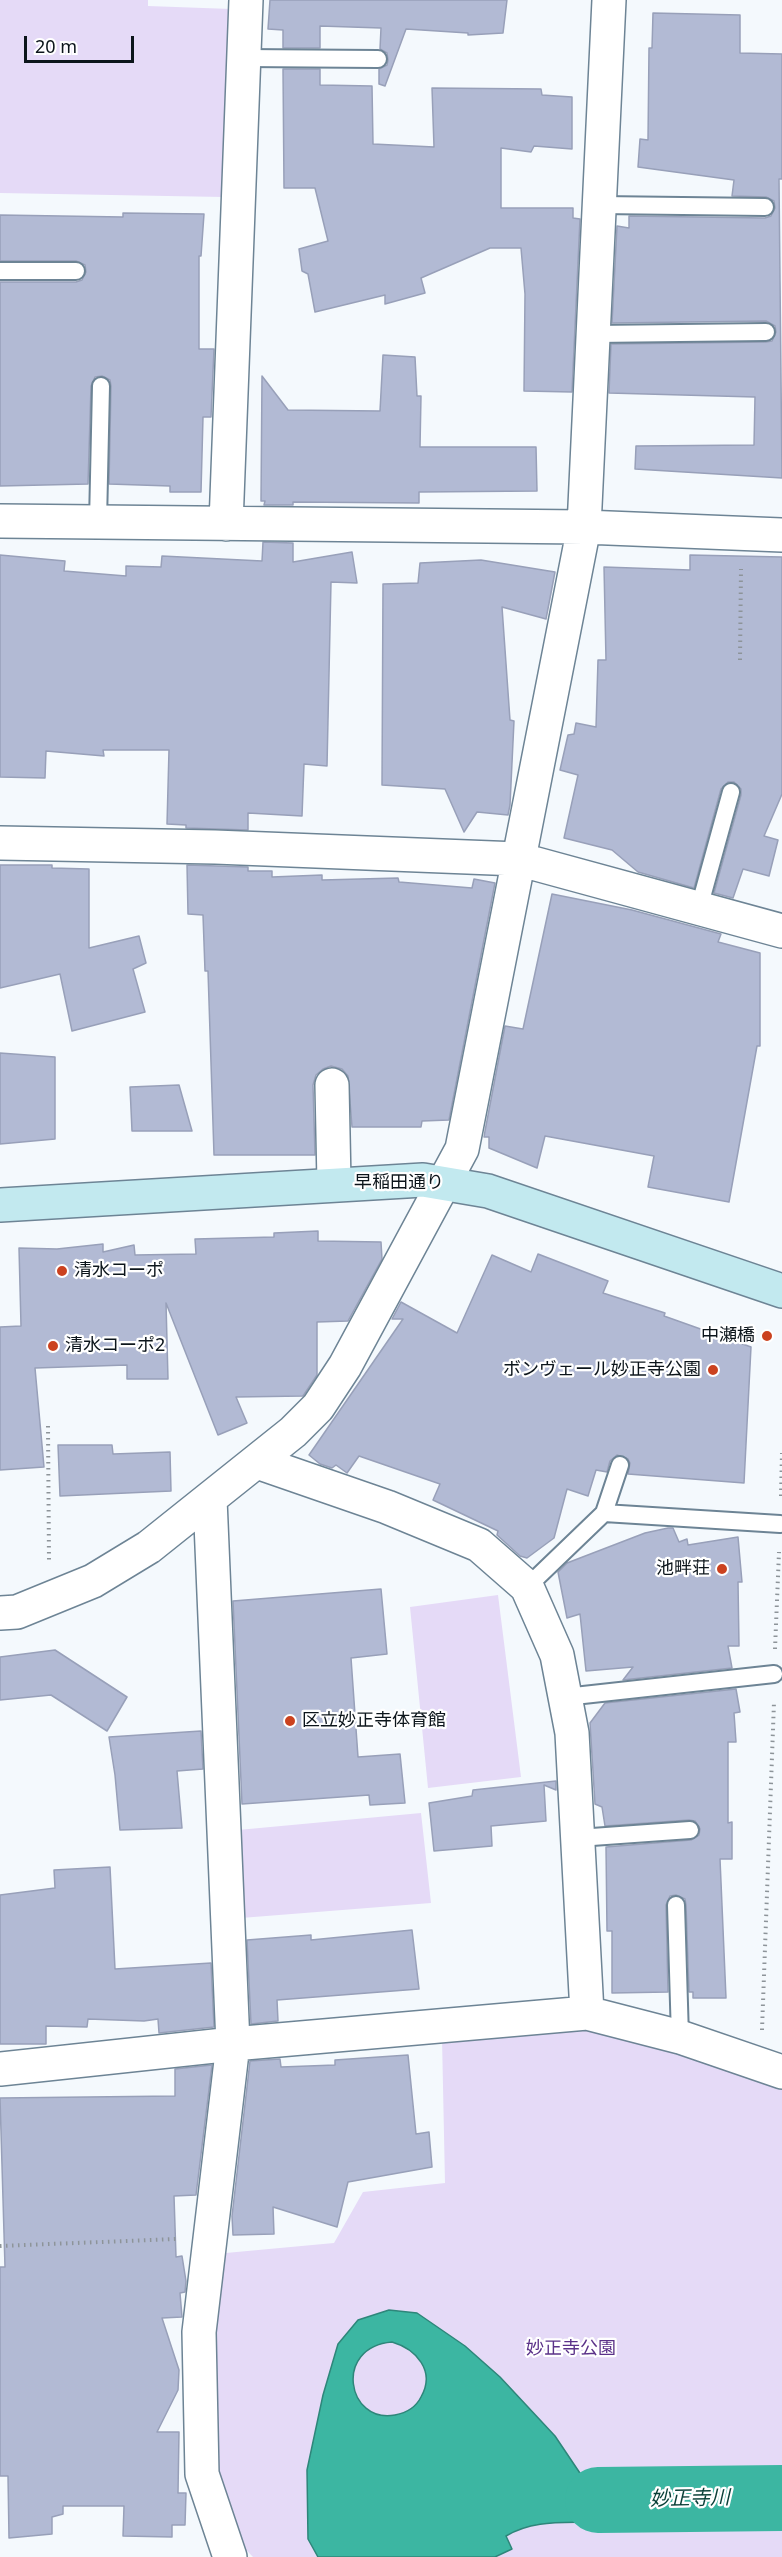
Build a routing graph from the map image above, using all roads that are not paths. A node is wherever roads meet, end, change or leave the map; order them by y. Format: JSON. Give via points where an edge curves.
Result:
{"nodes":[{"id":1,"x":246,"y":0,"type":"edge"},
{"id":2,"x":609,"y":0,"type":"edge"},
{"id":3,"x":244,"y":58,"type":"junction"},
{"id":4,"x":378,"y":59,"type":"dead end"},
{"id":5,"x":600,"y":205,"type":"junction"},
{"id":6,"x":765,"y":207,"type":"dead end"},
{"id":7,"x":0,"y":271,"type":"edge"},
{"id":8,"x":76,"y":271,"type":"dead end"},
{"id":9,"x":766,"y":332,"type":"dead end"},
{"id":10,"x":594,"y":334,"type":"junction"},
{"id":11,"x":101,"y":386,"type":"dead end"},
{"id":12,"x":0,"y":521,"type":"edge"},
{"id":13,"x":98,"y":522,"type":"junction"},
{"id":14,"x":226,"y":524,"type":"junction"},
{"id":15,"x":584,"y":527,"type":"junction"},
{"id":16,"x":782,"y":535,"type":"edge"},
{"id":17,"x":731,"y":792,"type":"dead end"},
{"id":18,"x":0,"y":843,"type":"edge"},
{"id":19,"x":518,"y":859,"type":"junction"},
{"id":20,"x":699,"y":908,"type":"junction"},
{"id":21,"x":782,"y":931,"type":"edge"},
{"id":22,"x":332,"y":1085,"type":"dead end"},
{"id":23,"x":445,"y":1182,"type":"junction"},
{"id":24,"x":334,"y":1183,"type":"junction"},
{"id":25,"x":0,"y":1205,"type":"edge"},
{"id":26,"x":782,"y":1291,"type":"edge"},
{"id":27,"x":257,"y":1462,"type":"junction"},
{"id":28,"x":620,"y":1465,"type":"dead end"},
{"id":29,"x":210,"y":1499,"type":"junction"},
{"id":30,"x":604,"y":1513,"type":"junction"},
{"id":31,"x":780,"y":1524,"type":"road end"},
{"id":32,"x":527,"y":1587,"type":"junction"},
{"id":33,"x":0,"y":1613,"type":"edge"},
{"id":34,"x":774,"y":1674,"type":"road end"},
{"id":35,"x":565,"y":1697,"type":"junction"},
{"id":36,"x":690,"y":1830,"type":"dead end"},
{"id":37,"x":578,"y":1838,"type":"junction"},
{"id":38,"x":676,"y":1905,"type":"dead end"},
{"id":39,"x":587,"y":2013,"type":"junction"},
{"id":40,"x":680,"y":2037,"type":"junction"},
{"id":41,"x":232,"y":2044,"type":"junction"},
{"id":42,"x":0,"y":2069,"type":"edge"},
{"id":43,"x":772,"y":2070,"type":"edge"},
{"id":44,"x":230,"y":2557,"type":"edge"}],
"edges":[{"from":1,"to":3,"type":"street"},
{"from":2,"to":5,"type":"street"},
{"from":3,"to":4,"type":"lane"},
{"from":3,"to":14,"type":"street"},
{"from":5,"to":6,"type":"lane"},
{"from":5,"to":10,"type":"street"},
{"from":7,"to":8,"type":"lane"},
{"from":9,"to":10,"type":"lane"},
{"from":10,"to":15,"type":"street"},
{"from":11,"to":13,"type":"lane"},
{"from":12,"to":13,"type":"street"},
{"from":13,"to":14,"type":"street"},
{"from":14,"to":15,"type":"street"},
{"from":15,"to":16,"type":"street"},
{"from":15,"to":19,"type":"street"},
{"from":17,"to":20,"type":"lane"},
{"from":18,"to":19,"type":"street","via":[[227,847]]},
{"from":19,"to":20,"type":"street"},
{"from":19,"to":23,"type":"street","via":[[462,1149]]},
{"from":20,"to":21,"type":"street"},
{"from":22,"to":24,"type":"street"},
{"from":23,"to":24,"type":"main road","name":"早稲田通り"},
{"from":23,"to":26,"type":"main road","name":"早稲田通り","via":[[488,1191]]},
{"from":23,"to":27,"type":"street","via":[[345,1366],[318,1407]]},
{"from":24,"to":25,"type":"main road","name":"早稲田通り"},
{"from":27,"to":29,"type":"street"},
{"from":27,"to":32,"type":"street","via":[[387,1507],[479,1545]]},
{"from":28,"to":30,"type":"lane"},
{"from":29,"to":33,"type":"street","via":[[149,1547],[93,1581],[16,1612]]},
{"from":29,"to":41,"type":"street"},
{"from":30,"to":31,"type":"lane"},
{"from":30,"to":32,"type":"lane"},
{"from":32,"to":35,"type":"street","via":[[558,1655]]},
{"from":34,"to":35,"type":"lane"},
{"from":35,"to":37,"type":"street","via":[[572,1733]]},
{"from":36,"to":37,"type":"lane"},
{"from":37,"to":39,"type":"street"},
{"from":38,"to":40,"type":"lane"},
{"from":39,"to":40,"type":"street"},
{"from":39,"to":41,"type":"street"},
{"from":40,"to":43,"type":"street"},
{"from":41,"to":42,"type":"street"},
{"from":41,"to":44,"type":"street","via":[[199,2332],[202,2474]]}]}
